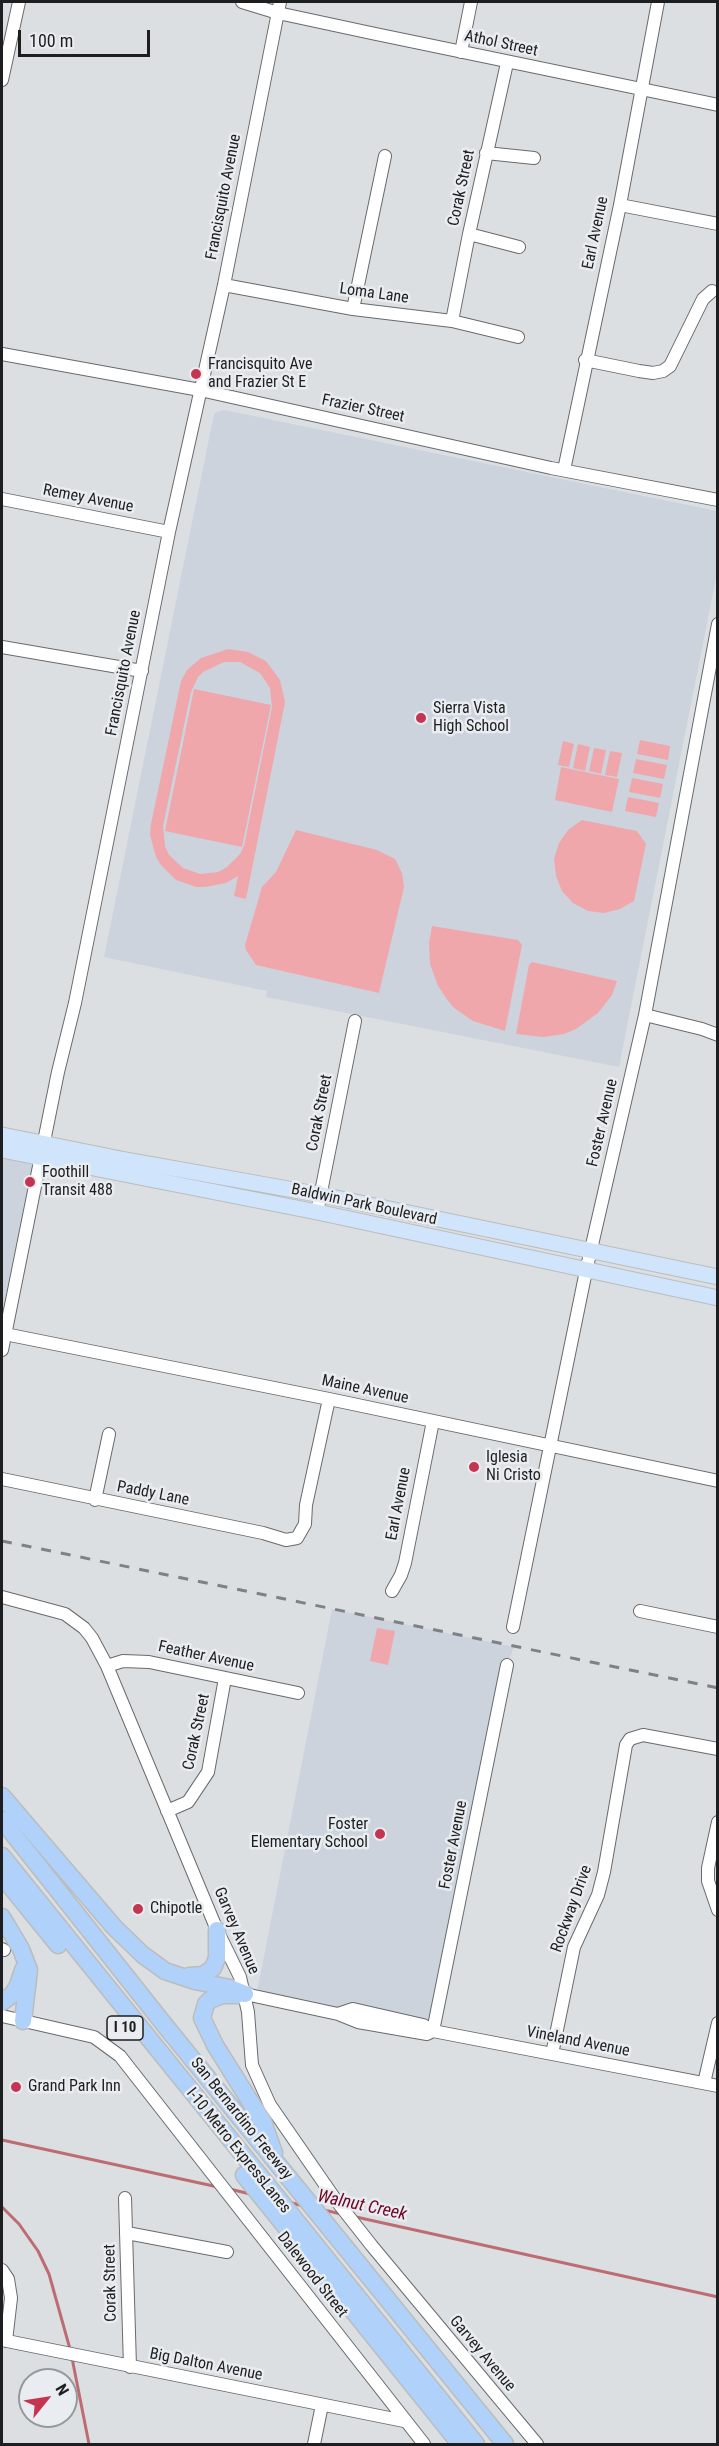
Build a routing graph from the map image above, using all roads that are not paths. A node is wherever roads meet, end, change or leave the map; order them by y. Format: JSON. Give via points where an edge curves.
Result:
{"nodes":[{"id":1,"x":19,"y":2,"type":"edge"},
{"id":2,"x":242,"y":2,"type":"edge"},
{"id":3,"x":471,"y":2,"type":"edge"},
{"id":4,"x":658,"y":2,"type":"edge"},
{"id":5,"x":279,"y":7,"type":"edge"},
{"id":6,"x":461,"y":52,"type":"junction"},
{"id":7,"x":507,"y":63,"type":"junction"},
{"id":8,"x":3,"y":65,"type":"edge"},
{"id":9,"x":2,"y":80,"type":"edge"},
{"id":10,"x":640,"y":89,"type":"junction"},
{"id":11,"x":717,"y":105,"type":"edge"},
{"id":12,"x":486,"y":153,"type":"junction"},
{"id":13,"x":385,"y":156,"type":"dead end"},
{"id":14,"x":534,"y":159,"type":"dead end"},
{"id":15,"x":620,"y":205,"type":"junction"},
{"id":16,"x":717,"y":224,"type":"edge"},
{"id":17,"x":469,"y":234,"type":"junction"},
{"id":18,"x":519,"y":247,"type":"dead end"},
{"id":19,"x":224,"y":285,"type":"junction"},
{"id":20,"x":712,"y":291,"type":"dead end"},
{"id":21,"x":353,"y":309,"type":"junction"},
{"id":22,"x":452,"y":321,"type":"junction"},
{"id":23,"x":518,"y":337,"type":"dead end"},
{"id":24,"x":2,"y":354,"type":"edge"},
{"id":25,"x":585,"y":360,"type":"junction"},
{"id":26,"x":200,"y":390,"type":"junction"},
{"id":27,"x":564,"y":470,"type":"junction"},
{"id":28,"x":2,"y":499,"type":"edge"},
{"id":29,"x":717,"y":500,"type":"edge"},
{"id":30,"x":169,"y":532,"type":"junction"},
{"id":31,"x":717,"y":624,"type":"edge"},
{"id":32,"x":2,"y":647,"type":"edge"},
{"id":33,"x":142,"y":671,"type":"junction"},
{"id":34,"x":645,"y":1015,"type":"junction"},
{"id":35,"x":355,"y":1021,"type":"dead end"},
{"id":36,"x":717,"y":1035,"type":"edge"},
{"id":37,"x":2,"y":1135,"type":"edge"},
{"id":38,"x":2,"y":1150,"type":"edge"},
{"id":39,"x":43,"y":1152,"type":"junction"},
{"id":40,"x":322,"y":1195,"type":"junction"},
{"id":41,"x":317,"y":1212,"type":"junction"},
{"id":42,"x":591,"y":1251,"type":"junction"},
{"id":43,"x":586,"y":1271,"type":"junction"},
{"id":44,"x":717,"y":1277,"type":"edge"},
{"id":45,"x":717,"y":1298,"type":"edge"},
{"id":46,"x":5,"y":1334,"type":"junction"},
{"id":47,"x":2,"y":1350,"type":"edge"},
{"id":48,"x":328,"y":1399,"type":"junction"},
{"id":49,"x":432,"y":1421,"type":"junction"},
{"id":50,"x":109,"y":1434,"type":"dead end"},
{"id":51,"x":550,"y":1445,"type":"junction"},
{"id":52,"x":2,"y":1479,"type":"edge"},
{"id":53,"x":717,"y":1481,"type":"edge"},
{"id":54,"x":95,"y":1500,"type":"junction"},
{"id":55,"x":392,"y":1591,"type":"dead end"},
{"id":56,"x":2,"y":1597,"type":"edge"},
{"id":57,"x":640,"y":1611,"type":"dead end"},
{"id":58,"x":513,"y":1627,"type":"dead end"},
{"id":59,"x":717,"y":1627,"type":"edge"},
{"id":60,"x":507,"y":1665,"type":"dead end"},
{"id":61,"x":107,"y":1666,"type":"junction"},
{"id":62,"x":225,"y":1678,"type":"junction"},
{"id":63,"x":298,"y":1693,"type":"dead end"},
{"id":64,"x":717,"y":1749,"type":"edge"},
{"id":65,"x":2,"y":1796,"type":"edge"},
{"id":66,"x":168,"y":1811,"type":"junction"},
{"id":67,"x":2,"y":1820,"type":"edge"},
{"id":68,"x":717,"y":1822,"type":"edge"},
{"id":69,"x":2,"y":1856,"type":"edge"},
{"id":70,"x":2,"y":1876,"type":"edge"},
{"id":71,"x":717,"y":1910,"type":"edge"},
{"id":72,"x":2,"y":1917,"type":"edge"},
{"id":73,"x":217,"y":1930,"type":"junction"},
{"id":74,"x":24,"y":1954,"type":"junction"},
{"id":75,"x":179,"y":1975,"type":"junction"},
{"id":76,"x":245,"y":1994,"type":"junction"},
{"id":77,"x":2,"y":2002,"type":"edge"},
{"id":78,"x":2,"y":2016,"type":"edge"},
{"id":79,"x":23,"y":2021,"type":"junction"},
{"id":80,"x":717,"y":2023,"type":"edge"},
{"id":81,"x":433,"y":2031,"type":"junction"},
{"id":82,"x":552,"y":2054,"type":"junction"},
{"id":83,"x":704,"y":2083,"type":"junction"},
{"id":84,"x":717,"y":2085,"type":"edge"},
{"id":85,"x":243,"y":2122,"type":"junction"},
{"id":86,"x":279,"y":2165,"type":"junction"},
{"id":87,"x":292,"y":2190,"type":"junction"},
{"id":88,"x":125,"y":2198,"type":"dead end"},
{"id":89,"x":322,"y":2227,"type":"junction"},
{"id":90,"x":127,"y":2233,"type":"junction"},
{"id":91,"x":227,"y":2252,"type":"dead end"},
{"id":92,"x":2,"y":2270,"type":"edge"},
{"id":93,"x":4,"y":2341,"type":"edge"},
{"id":94,"x":130,"y":2367,"type":"junction"},
{"id":95,"x":322,"y":2405,"type":"junction"},
{"id":96,"x":404,"y":2421,"type":"junction"},
{"id":97,"x":314,"y":2445,"type":"edge"},
{"id":98,"x":424,"y":2445,"type":"edge"},
{"id":99,"x":460,"y":2445,"type":"edge"},
{"id":100,"x":476,"y":2445,"type":"edge"},
{"id":101,"x":492,"y":2445,"type":"edge"},
{"id":102,"x":505,"y":2445,"type":"edge"},
{"id":103,"x":537,"y":2445,"type":"edge"}],
"edges":[{"from":1,"to":8,"type":"street"},
{"from":2,"to":5,"type":"street","name":"Athol Street"},
{"from":3,"to":6,"type":"street"},
{"from":4,"to":10,"type":"street","name":"Earl Avenue"},
{"from":5,"to":6,"type":"street","name":"Athol Street"},
{"from":5,"to":19,"type":"street","name":"Francisquito Avenue"},
{"from":6,"to":7,"type":"street","name":"Athol Street"},
{"from":7,"to":10,"type":"street","name":"Athol Street"},
{"from":7,"to":12,"type":"street","name":"Corak Street"},
{"from":8,"to":9,"type":"street"},
{"from":10,"to":11,"type":"street","name":"Athol Street"},
{"from":10,"to":15,"type":"street","name":"Earl Avenue"},
{"from":12,"to":14,"type":"street"},
{"from":12,"to":17,"type":"street","name":"Corak Street"},
{"from":13,"to":21,"type":"street"},
{"from":15,"to":16,"type":"street"},
{"from":15,"to":25,"type":"street","name":"Earl Avenue"},
{"from":17,"to":18,"type":"street"},
{"from":17,"to":22,"type":"street","name":"Corak Street"},
{"from":19,"to":21,"type":"street","name":"Loma Lane"},
{"from":19,"to":26,"type":"street","name":"Francisquito Avenue"},
{"from":20,"to":25,"type":"street","via":[[703,299],[670,366],[663,371],[653,373]]},
{"from":21,"to":22,"type":"street","name":"Loma Lane"},
{"from":22,"to":23,"type":"street","name":"Loma Lane"},
{"from":24,"to":26,"type":"street","name":"Frazier Street"},
{"from":25,"to":27,"type":"street","name":"Earl Avenue"},
{"from":26,"to":27,"type":"street","name":"Frazier Street"},
{"from":26,"to":30,"type":"street","name":"Francisquito Avenue"},
{"from":27,"to":29,"type":"street","name":"Frazier Street"},
{"from":28,"to":30,"type":"street","name":"Remey Avenue"},
{"from":30,"to":33,"type":"street","name":"Francisquito Avenue"},
{"from":31,"to":34,"type":"street","name":"Foster Avenue"},
{"from":32,"to":33,"type":"street"},
{"from":33,"to":39,"type":"street","name":"Francisquito Avenue"},
{"from":34,"to":36,"type":"street"},
{"from":34,"to":42,"type":"street","name":"Foster Avenue"},
{"from":35,"to":40,"type":"street","name":"Corak Street"},
{"from":37,"to":39,"type":"main road","name":"Baldwin Park Boulevard"},
{"from":38,"to":39,"type":"main road","name":"Baldwin Park Boulevard"},
{"from":39,"to":40,"type":"main road","name":"Baldwin Park Boulevard"},
{"from":39,"to":41,"type":"main road","name":"Baldwin Park Boulevard"},
{"from":39,"to":46,"type":"street","name":"Francisquito Avenue"},
{"from":40,"to":41,"type":"street","name":"Corak Street"},
{"from":40,"to":42,"type":"main road","name":"Baldwin Park Boulevard"},
{"from":41,"to":43,"type":"main road","name":"Baldwin Park Boulevard"},
{"from":42,"to":43,"type":"street","name":"Foster Avenue"},
{"from":42,"to":44,"type":"main road","name":"Baldwin Park Boulevard"},
{"from":43,"to":45,"type":"main road","name":"Baldwin Park Boulevard"},
{"from":43,"to":51,"type":"street","name":"Foster Avenue"},
{"from":46,"to":47,"type":"street","name":"Francisquito Avenue"},
{"from":46,"to":48,"type":"street","name":"Maine Avenue"},
{"from":48,"to":49,"type":"street","name":"Maine Avenue"},
{"from":48,"to":54,"type":"street","name":"Paddy Lane","via":[[305,1524],[297,1538],[285,1540]]},
{"from":49,"to":51,"type":"street","name":"Maine Avenue"},
{"from":49,"to":55,"type":"street","name":"Earl Avenue","via":[[405,1563]]},
{"from":50,"to":54,"type":"street"},
{"from":51,"to":53,"type":"street","name":"Maine Avenue"},
{"from":51,"to":58,"type":"street","name":"Foster Avenue"},
{"from":52,"to":54,"type":"street","name":"Paddy Lane"},
{"from":56,"to":61,"type":"street","name":"Garvey Avenue","via":[[55,1610],[74,1620],[92,1638]]},
{"from":57,"to":59,"type":"street"},
{"from":60,"to":81,"type":"street","name":"Foster Avenue"},
{"from":61,"to":62,"type":"street","name":"Feather Avenue","via":[[123,1661],[149,1662]]},
{"from":61,"to":66,"type":"street","name":"Garvey Avenue"},
{"from":62,"to":63,"type":"street","name":"Feather Avenue"},
{"from":62,"to":66,"type":"street","name":"Corak Street","via":[[208,1772],[188,1802]]},
{"from":64,"to":82,"type":"street","name":"Rockway Drive","via":[[643,1735],[630,1739],[626,1745],[604,1872],[574,1947]]},
{"from":65,"to":75,"type":"highway","via":[[131,1945],[155,1965]]},
{"from":66,"to":73,"type":"street","name":"Garvey Avenue"},
{"from":67,"to":85,"type":"highway","name":"San Bernardino Freeway","number":"I 10"},
{"from":68,"to":71,"type":"street","via":[[708,1881]]},
{"from":69,"to":100,"type":"highway","name":"I-10 Metro ExpressLanes"},
{"from":70,"to":99,"type":"highway","name":"San Bernardino Freeway","number":"I 10"},
{"from":72,"to":74,"type":"highway"},
{"from":73,"to":75,"type":"highway","via":[[213,1968],[198,1976]]},
{"from":73,"to":76,"type":"street","name":"Garvey Avenue"},
{"from":74,"to":77,"type":"highway","via":[[23,1975],[13,1994]]},
{"from":74,"to":79,"type":"highway","via":[[29,1980]]},
{"from":75,"to":76,"type":"highway"},
{"from":76,"to":81,"type":"street","name":"Vineland Avenue","via":[[358,2022],[428,2034]]},
{"from":76,"to":86,"type":"highway","via":[[216,1996],[206,2004],[202,2018],[214,2045],[263,2122]]},
{"from":76,"to":103,"type":"street","name":"Garvey Avenue","via":[[249,2051],[270,2105],[335,2199]]},
{"from":78,"to":79,"type":"street","name":"Dalewood Street"},
{"from":79,"to":96,"type":"street","name":"Dalewood Street","via":[[94,2037],[120,2056]]},
{"from":80,"to":83,"type":"street"},
{"from":81,"to":82,"type":"street","name":"Vineland Avenue"},
{"from":82,"to":83,"type":"street","name":"Vineland Avenue"},
{"from":83,"to":84,"type":"street","name":"Vineland Avenue"},
{"from":85,"to":86,"type":"highway","name":"San Bernardino Freeway","number":"I 10"},
{"from":85,"to":87,"type":"highway","name":"I-10 Metro ExpressLanes","via":[[250,2145]]},
{"from":86,"to":87,"type":"highway","name":"San Bernardino Freeway","number":"I 10"},
{"from":87,"to":89,"type":"highway","name":"San Bernardino Freeway","number":"I 10"},
{"from":88,"to":90,"type":"street","name":"Corak Street"},
{"from":89,"to":101,"type":"highway"},
{"from":89,"to":102,"type":"highway","name":"San Bernardino Freeway","number":"I 10"},
{"from":90,"to":91,"type":"street"},
{"from":90,"to":94,"type":"street","name":"Corak Street"},
{"from":92,"to":93,"type":"street","via":[[11,2298]]},
{"from":93,"to":94,"type":"street","name":"Big Dalton Avenue"},
{"from":94,"to":95,"type":"street","name":"Big Dalton Avenue"},
{"from":95,"to":96,"type":"street","name":"Big Dalton Avenue"},
{"from":95,"to":97,"type":"street"},
{"from":96,"to":98,"type":"street","name":"Dalewood Street"}]}
